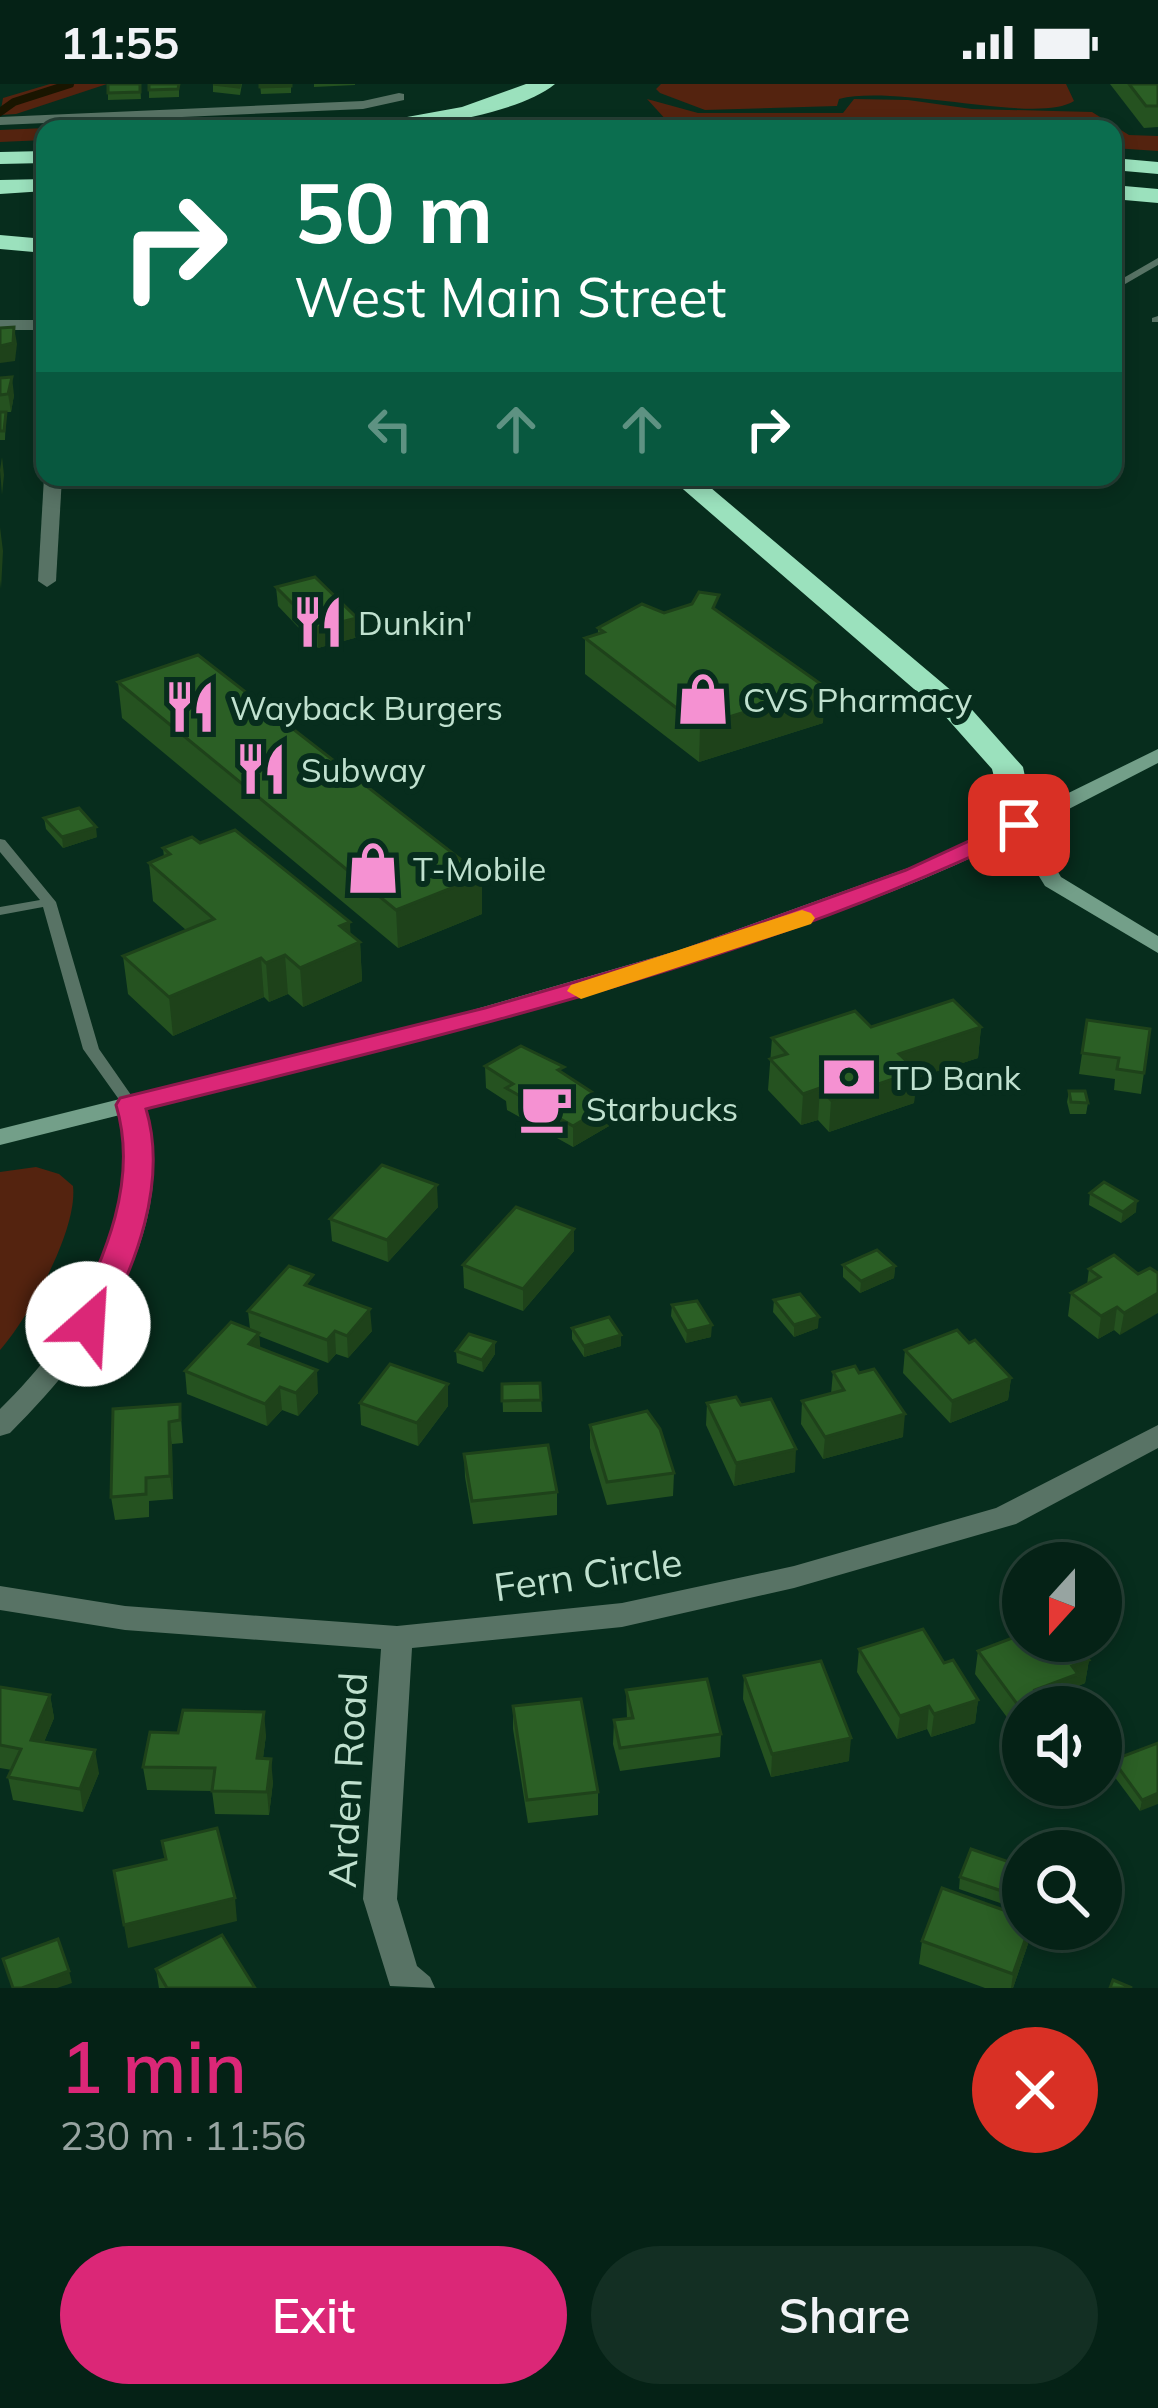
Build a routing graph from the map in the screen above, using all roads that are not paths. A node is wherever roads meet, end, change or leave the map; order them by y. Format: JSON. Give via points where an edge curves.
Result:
{"nodes":[{"id":1,"x":545,"y":84,"type":"edge"},
{"id":2,"x":399,"y":97,"type":"dead end"},
{"id":3,"x":423,"y":120,"type":"edge"},
{"id":4,"x":0,"y":121,"type":"edge"},
{"id":5,"x":1122,"y":165,"type":"edge"},
{"id":6,"x":1158,"y":168,"type":"edge"},
{"id":7,"x":36,"y":188,"type":"edge"},
{"id":8,"x":0,"y":189,"type":"edge"},
{"id":9,"x":1122,"y":193,"type":"edge"},
{"id":10,"x":1158,"y":196,"type":"edge"},
{"id":11,"x":0,"y":242,"type":"edge"},
{"id":12,"x":36,"y":245,"type":"edge"},
{"id":13,"x":1158,"y":261,"type":"edge"},
{"id":14,"x":1122,"y":283,"type":"edge"},
{"id":15,"x":0,"y":325,"type":"edge"},
{"id":16,"x":36,"y":325,"type":"edge"},
{"id":17,"x":52,"y":486,"type":"edge"},
{"id":18,"x":693,"y":486,"type":"edge"},
{"id":19,"x":46,"y":581,"type":"dead end"},
{"id":20,"x":1158,"y":755,"type":"edge"},
{"id":21,"x":1019,"y":825,"type":"junction"},
{"id":22,"x":0,"y":843,"type":"edge"},
{"id":23,"x":49,"y":902,"type":"junction"},
{"id":24,"x":0,"y":911,"type":"edge"},
{"id":25,"x":1158,"y":946,"type":"edge"},
{"id":26,"x":130,"y":1105,"type":"junction"},
{"id":27,"x":0,"y":1137,"type":"edge"},
{"id":28,"x":0,"y":1426,"type":"edge"},
{"id":29,"x":1158,"y":1435,"type":"edge"},
{"id":30,"x":0,"y":1598,"type":"edge"},
{"id":31,"x":397,"y":1638,"type":"junction"},
{"id":32,"x":418,"y":1988,"type":"edge"}],
"edges":[{"from":1,"to":3,"type":"highway"},
{"from":2,"to":4,"type":"street"},
{"from":5,"to":6,"type":"highway"},
{"from":7,"to":8,"type":"highway"},
{"from":9,"to":10,"type":"highway"},
{"from":11,"to":12,"type":"highway"},
{"from":13,"to":14,"type":"lane"},
{"from":15,"to":16,"type":"street"},
{"from":17,"to":19,"type":"street"},
{"from":18,"to":21,"type":"highway","via":[[955,709],[1007,767]]},
{"from":20,"to":21,"type":"main road"},
{"from":21,"to":25,"type":"main road","via":[[1053,881]]},
{"from":21,"to":26,"type":"main road","via":[[915,875],[667,965]]},
{"from":22,"to":23,"type":"lane"},
{"from":23,"to":24,"type":"lane"},
{"from":23,"to":26,"type":"lane","via":[[91,1049]]},
{"from":26,"to":27,"type":"main road"},
{"from":26,"to":28,"type":"street","via":[[140,1169],[116,1266],[76,1342]]},
{"from":29,"to":31,"type":"street","name":"Fern Circle","via":[[1006,1516],[794,1577],[622,1615]]},
{"from":30,"to":31,"type":"street","name":"Fern Circle","via":[[125,1618]]},
{"from":31,"to":32,"type":"street","name":"Arden Road","via":[[380,1899],[402,1975]]}]}
